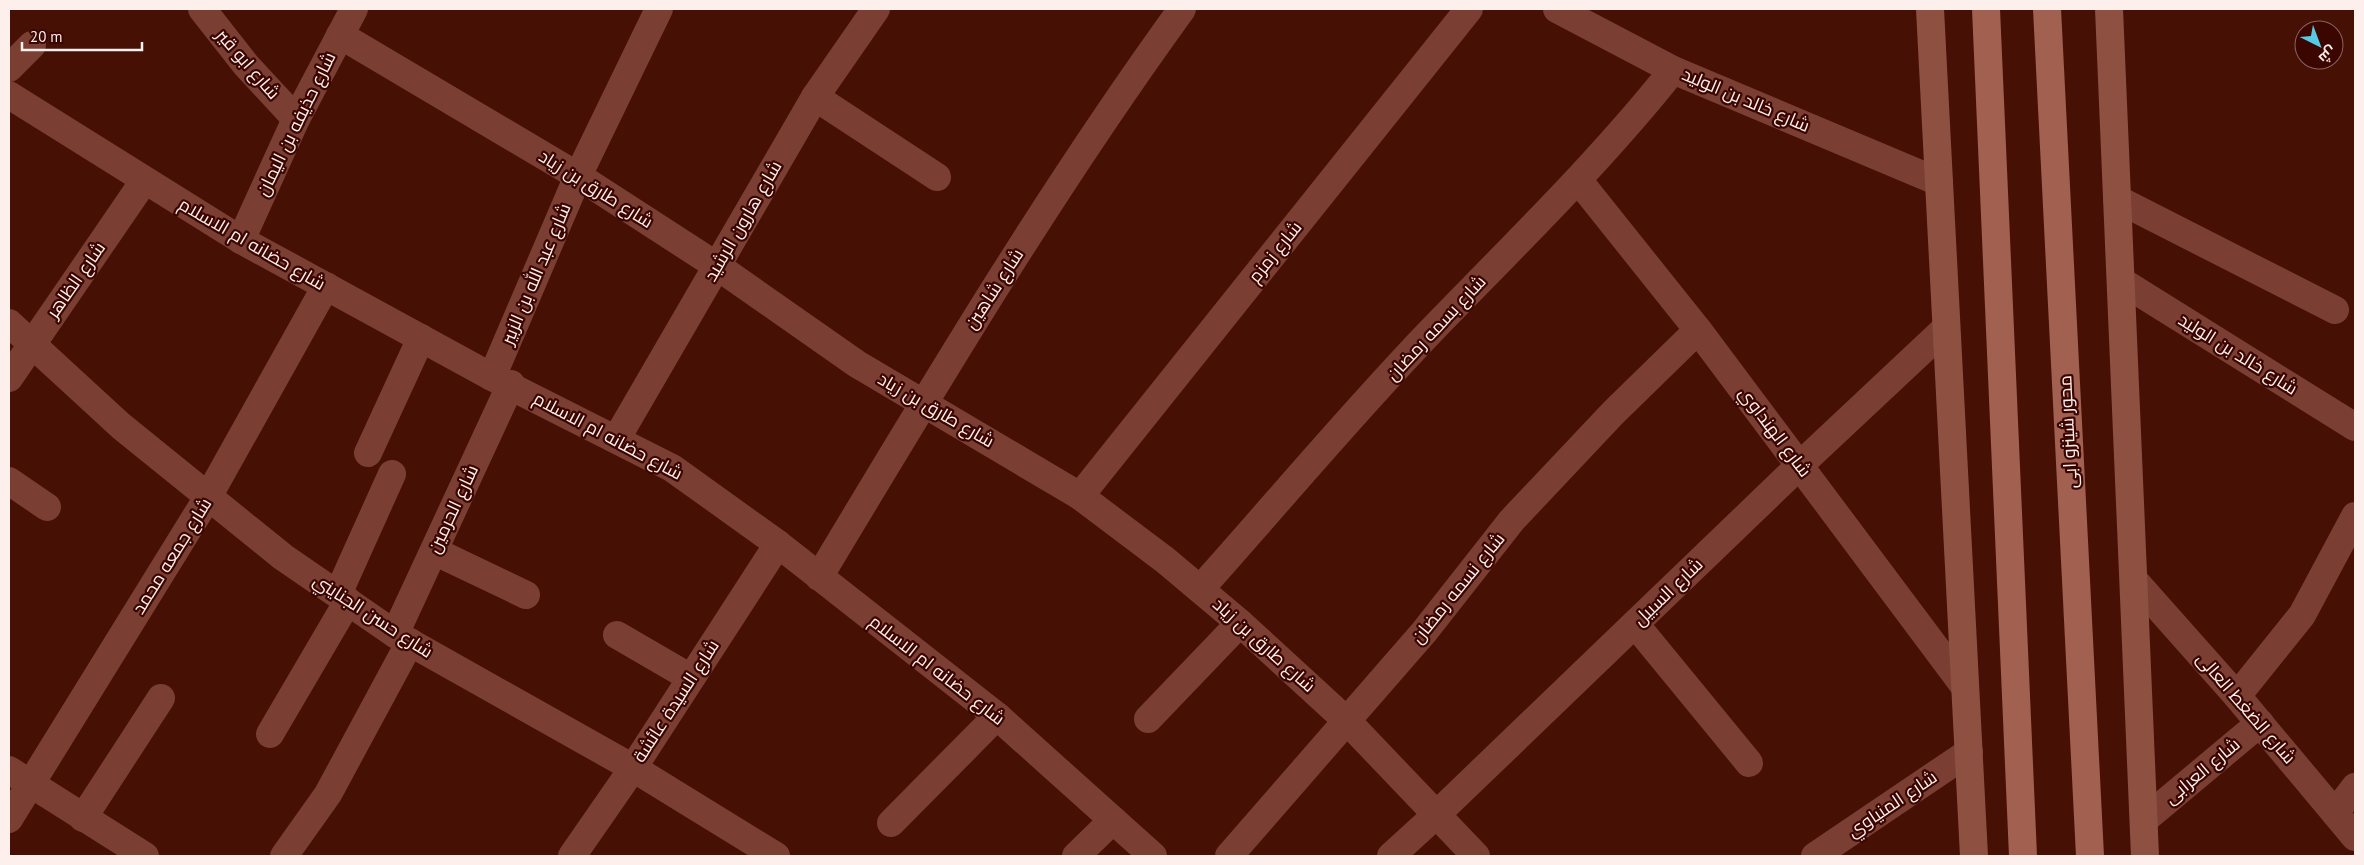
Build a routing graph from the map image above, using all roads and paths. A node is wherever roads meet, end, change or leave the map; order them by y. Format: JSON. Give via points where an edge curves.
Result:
{"nodes":[{"id":1,"x":202,"y":9,"type":"edge"},
{"id":2,"x":354,"y":9,"type":"edge"},
{"id":3,"x":659,"y":9,"type":"edge"},
{"id":4,"x":876,"y":9,"type":"edge"},
{"id":5,"x":1182,"y":9,"type":"edge"},
{"id":6,"x":1469,"y":9,"type":"edge"},
{"id":7,"x":1557,"y":9,"type":"edge"},
{"id":8,"x":1930,"y":9,"type":"edge"},
{"id":9,"x":1986,"y":9,"type":"edge"},
{"id":10,"x":2047,"y":9,"type":"edge"},
{"id":11,"x":2109,"y":9,"type":"edge"},
{"id":12,"x":340,"y":35,"type":"junction"},
{"id":13,"x":32,"y":46,"type":"dead end"},
{"id":14,"x":9,"y":68,"type":"edge"},
{"id":15,"x":1673,"y":70,"type":"junction"},
{"id":16,"x":9,"y":95,"type":"edge"},
{"id":17,"x":815,"y":97,"type":"junction"},
{"id":18,"x":296,"y":119,"type":"junction"},
{"id":19,"x":578,"y":176,"type":"junction"},
{"id":20,"x":937,"y":177,"type":"dead end"},
{"id":21,"x":144,"y":181,"type":"junction"},
{"id":22,"x":1579,"y":181,"type":"junction"},
{"id":23,"x":1939,"y":182,"type":"junction"},
{"id":24,"x":2117,"y":199,"type":"junction"},
{"id":25,"x":241,"y":240,"type":"junction"},
{"id":26,"x":717,"y":266,"type":"junction"},
{"id":27,"x":2121,"y":280,"type":"junction"},
{"id":28,"x":326,"y":286,"type":"junction"},
{"id":29,"x":2335,"y":310,"type":"dead end"},
{"id":30,"x":9,"y":323,"type":"edge"},
{"id":31,"x":1946,"y":328,"type":"junction"},
{"id":32,"x":1698,"y":330,"type":"junction"},
{"id":33,"x":421,"y":338,"type":"junction"},
{"id":34,"x":31,"y":345,"type":"junction"},
{"id":35,"x":9,"y":378,"type":"edge"},
{"id":36,"x":501,"y":381,"type":"junction"},
{"id":37,"x":923,"y":404,"type":"junction"},
{"id":38,"x":2355,"y":427,"type":"edge"},
{"id":39,"x":617,"y":438,"type":"junction"},
{"id":40,"x":368,"y":452,"type":"dead end"},
{"id":41,"x":1800,"y":465,"type":"junction"},
{"id":42,"x":392,"y":474,"type":"dead end"},
{"id":43,"x":9,"y":481,"type":"edge"},
{"id":44,"x":1080,"y":496,"type":"junction"},
{"id":45,"x":208,"y":497,"type":"junction"},
{"id":46,"x":47,"y":507,"type":"dead end"},
{"id":47,"x":2355,"y":516,"type":"edge"},
{"id":48,"x":778,"y":544,"type":"junction"},
{"id":49,"x":434,"y":551,"type":"junction"},
{"id":50,"x":819,"y":578,"type":"junction"},
{"id":51,"x":2134,"y":580,"type":"junction"},
{"id":52,"x":1201,"y":588,"type":"junction"},
{"id":53,"x":526,"y":595,"type":"dead end"},
{"id":54,"x":343,"y":598,"type":"junction"},
{"id":55,"x":1240,"y":623,"type":"junction"},
{"id":56,"x":1635,"y":624,"type":"junction"},
{"id":57,"x":617,"y":635,"type":"dead end"},
{"id":58,"x":403,"y":638,"type":"junction"},
{"id":59,"x":691,"y":678,"type":"junction"},
{"id":60,"x":1965,"y":687,"type":"junction"},
{"id":61,"x":2237,"y":696,"type":"junction"},
{"id":62,"x":161,"y":698,"type":"dead end"},
{"id":63,"x":997,"y":716,"type":"junction"},
{"id":64,"x":1148,"y":719,"type":"dead end"},
{"id":65,"x":1348,"y":722,"type":"junction"},
{"id":66,"x":2260,"y":722,"type":"junction"},
{"id":67,"x":270,"y":734,"type":"dead end"},
{"id":68,"x":1969,"y":752,"type":"junction"},
{"id":69,"x":1749,"y":763,"type":"dead end"},
{"id":70,"x":633,"y":768,"type":"junction"},
{"id":71,"x":20,"y":777,"type":"edge"},
{"id":72,"x":2355,"y":787,"type":"edge"},
{"id":73,"x":2335,"y":813,"type":"junction"},
{"id":74,"x":1436,"y":815,"type":"junction"},
{"id":75,"x":84,"y":818,"type":"junction"},
{"id":76,"x":9,"y":819,"type":"edge"},
{"id":77,"x":1113,"y":820,"type":"junction"},
{"id":78,"x":2144,"y":820,"type":"junction"},
{"id":79,"x":891,"y":823,"type":"dead end"},
{"id":80,"x":2355,"y":838,"type":"edge"},
{"id":81,"x":144,"y":856,"type":"edge"},
{"id":82,"x":284,"y":856,"type":"edge"},
{"id":83,"x":572,"y":856,"type":"edge"},
{"id":84,"x":776,"y":856,"type":"edge"},
{"id":85,"x":1076,"y":856,"type":"edge"},
{"id":86,"x":1153,"y":856,"type":"edge"},
{"id":87,"x":1229,"y":856,"type":"edge"},
{"id":88,"x":1391,"y":856,"type":"edge"},
{"id":89,"x":1476,"y":856,"type":"edge"},
{"id":90,"x":1814,"y":856,"type":"edge"},
{"id":91,"x":1974,"y":856,"type":"edge"},
{"id":92,"x":2023,"y":856,"type":"edge"},
{"id":93,"x":2090,"y":856,"type":"edge"},
{"id":94,"x":2145,"y":856,"type":"edge"}],
"edges":[{"from":1,"to":18,"type":"street","name":"شارع ابو قير","via":[[246,65]]},
{"from":2,"to":12,"type":"street","name":"شارع حذيفه بن اليمان"},
{"from":3,"to":19,"type":"street","name":"شارع عبد الله بن الزبير"},
{"from":4,"to":17,"type":"street","name":"شارع هارون الرشيد"},
{"from":5,"to":37,"type":"street","name":"شارع شاهين","via":[[1079,157]]},
{"from":6,"to":44,"type":"street","name":"شارع زمزم"},
{"from":7,"to":15,"type":"street","name":"شارع خالد بن الوليد"},
{"from":8,"to":23,"type":"street"},
{"from":9,"to":92,"type":"main road"},
{"from":10,"to":93,"type":"main road","name":"محور شينزو ابى"},
{"from":11,"to":24,"type":"street"},
{"from":12,"to":18,"type":"street","name":"شارع حذيفه بن اليمان"},
{"from":12,"to":19,"type":"street","name":"شارع طارق بن زياد"},
{"from":13,"to":14,"type":"street"},
{"from":15,"to":22,"type":"street","name":"شارع بسمه رمضان"},
{"from":15,"to":23,"type":"street","name":"شارع خالد بن الوليد"},
{"from":16,"to":21,"type":"street","name":"شارع حضانه ام الاسلام"},
{"from":17,"to":20,"type":"street"},
{"from":17,"to":26,"type":"street","name":"شارع هارون الرشيد"},
{"from":18,"to":25,"type":"street","name":"شارع حذيفه بن اليمان"},
{"from":19,"to":26,"type":"street","name":"شارع طارق بن زياد"},
{"from":19,"to":36,"type":"street","name":"شارع عبد الله بن الزبير"},
{"from":21,"to":25,"type":"street","name":"شارع حضانه ام الاسلام"},
{"from":21,"to":34,"type":"street","name":"شارع الظاهر"},
{"from":22,"to":32,"type":"street","name":"شارع الهنداوي"},
{"from":22,"to":52,"type":"street","name":"شارع بسمه رمضان","via":[[1431,331]]},
{"from":23,"to":31,"type":"street"},
{"from":24,"to":27,"type":"street"},
{"from":24,"to":29,"type":"street"},
{"from":25,"to":28,"type":"street","name":"شارع حضانه ام الاسلام"},
{"from":26,"to":37,"type":"street","name":"شارع طارق بن زياد","via":[[857,364]]},
{"from":26,"to":39,"type":"street","name":"شارع هارون الرشيد"},
{"from":27,"to":38,"type":"street","name":"شارع خالد بن الوليد"},
{"from":27,"to":51,"type":"street"},
{"from":28,"to":33,"type":"street","name":"شارع حضانه ام الاسلام"},
{"from":28,"to":45,"type":"street","name":"شارع جمعه محمد"},
{"from":30,"to":34,"type":"street","name":"شارع حسن الجنايني"},
{"from":31,"to":41,"type":"street","name":"شارع السبيل"},
{"from":31,"to":60,"type":"street"},
{"from":32,"to":41,"type":"street","name":"شارع الهنداوي"},
{"from":32,"to":65,"type":"street","name":"شارع نسمه رمضان","via":[[1613,413],[1512,520]]},
{"from":33,"to":36,"type":"street","name":"شارع حضانه ام الاسلام"},
{"from":33,"to":40,"type":"street"},
{"from":34,"to":35,"type":"street","name":"شارع الظاهر"},
{"from":34,"to":45,"type":"street","name":"شارع حسن الجنايني","via":[[120,426]]},
{"from":36,"to":39,"type":"street","name":"شارع حضانه ام الاسلام"},
{"from":36,"to":49,"type":"street","name":"شارع الحرمين"},
{"from":37,"to":44,"type":"street","name":"شارع طارق بن زياد"},
{"from":37,"to":50,"type":"street","name":"شارع شاهين"},
{"from":39,"to":48,"type":"street","name":"شارع حضانه ام الاسلام","via":[[672,468]]},
{"from":41,"to":56,"type":"street","name":"شارع السبيل"},
{"from":41,"to":60,"type":"street","name":"شارع الهنداوي"},
{"from":42,"to":54,"type":"street"},
{"from":43,"to":46,"type":"street"},
{"from":44,"to":52,"type":"street","name":"شارع طارق بن زياد"},
{"from":45,"to":54,"type":"street","name":"شارع حسن الجنايني","via":[[283,557]]},
{"from":45,"to":71,"type":"street","name":"شارع جمعه محمد"},
{"from":47,"to":61,"type":"street","via":[[2302,615]]},
{"from":48,"to":50,"type":"street","name":"شارع حضانه ام الاسلام"},
{"from":48,"to":59,"type":"street","name":"شارع السيدة عائشة"},
{"from":49,"to":53,"type":"street"},
{"from":49,"to":58,"type":"street","name":"شارع الحرمين"},
{"from":50,"to":63,"type":"street","name":"شارع حضانه ام الاسلام"},
{"from":51,"to":61,"type":"street","name":"شارع الضغط العالى"},
{"from":51,"to":78,"type":"street"},
{"from":52,"to":55,"type":"street","name":"شارع طارق بن زياد"},
{"from":54,"to":58,"type":"street","name":"شارع حسن الجنايني"},
{"from":54,"to":67,"type":"street"},
{"from":55,"to":64,"type":"street"},
{"from":55,"to":65,"type":"street","name":"شارع طارق بن زياد"},
{"from":56,"to":69,"type":"street"},
{"from":56,"to":74,"type":"street","name":"شارع السبيل"},
{"from":57,"to":59,"type":"street"},
{"from":58,"to":70,"type":"street","name":"شارع حسن الجنايني"},
{"from":58,"to":82,"type":"street","name":"شارع الحرمين","via":[[328,794]]},
{"from":59,"to":70,"type":"street","name":"شارع السيدة عائشة"},
{"from":60,"to":68,"type":"street"},
{"from":61,"to":66,"type":"street","name":"شارع الضغط العالى"},
{"from":62,"to":75,"type":"street"},
{"from":63,"to":77,"type":"street","name":"شارع حضانه ام الاسلام"},
{"from":63,"to":79,"type":"street"},
{"from":65,"to":74,"type":"street","name":"شارع طارق بن زياد"},
{"from":65,"to":87,"type":"street","name":"شارع نسمه رمضان"},
{"from":66,"to":73,"type":"street","name":"شارع الضغط العالى"},
{"from":66,"to":78,"type":"street","name":"شارع العرابى"},
{"from":68,"to":90,"type":"street","name":"شارع المنياوي"},
{"from":68,"to":91,"type":"street"},
{"from":70,"to":83,"type":"street","name":"شارع السيدة عائشة"},
{"from":70,"to":84,"type":"street","name":"شارع حسن الجنايني"},
{"from":71,"to":75,"type":"street"},
{"from":71,"to":76,"type":"street","name":"شارع جمعه محمد"},
{"from":72,"to":73,"type":"street"},
{"from":73,"to":80,"type":"street","name":"شارع الضغط العالى"},
{"from":74,"to":88,"type":"street","name":"شارع السبيل"},
{"from":74,"to":89,"type":"street","name":"شارع طارق بن زياد"},
{"from":75,"to":81,"type":"street"},
{"from":77,"to":85,"type":"street"},
{"from":77,"to":86,"type":"street","name":"شارع حضانه ام الاسلام"},
{"from":78,"to":94,"type":"street"}]}
